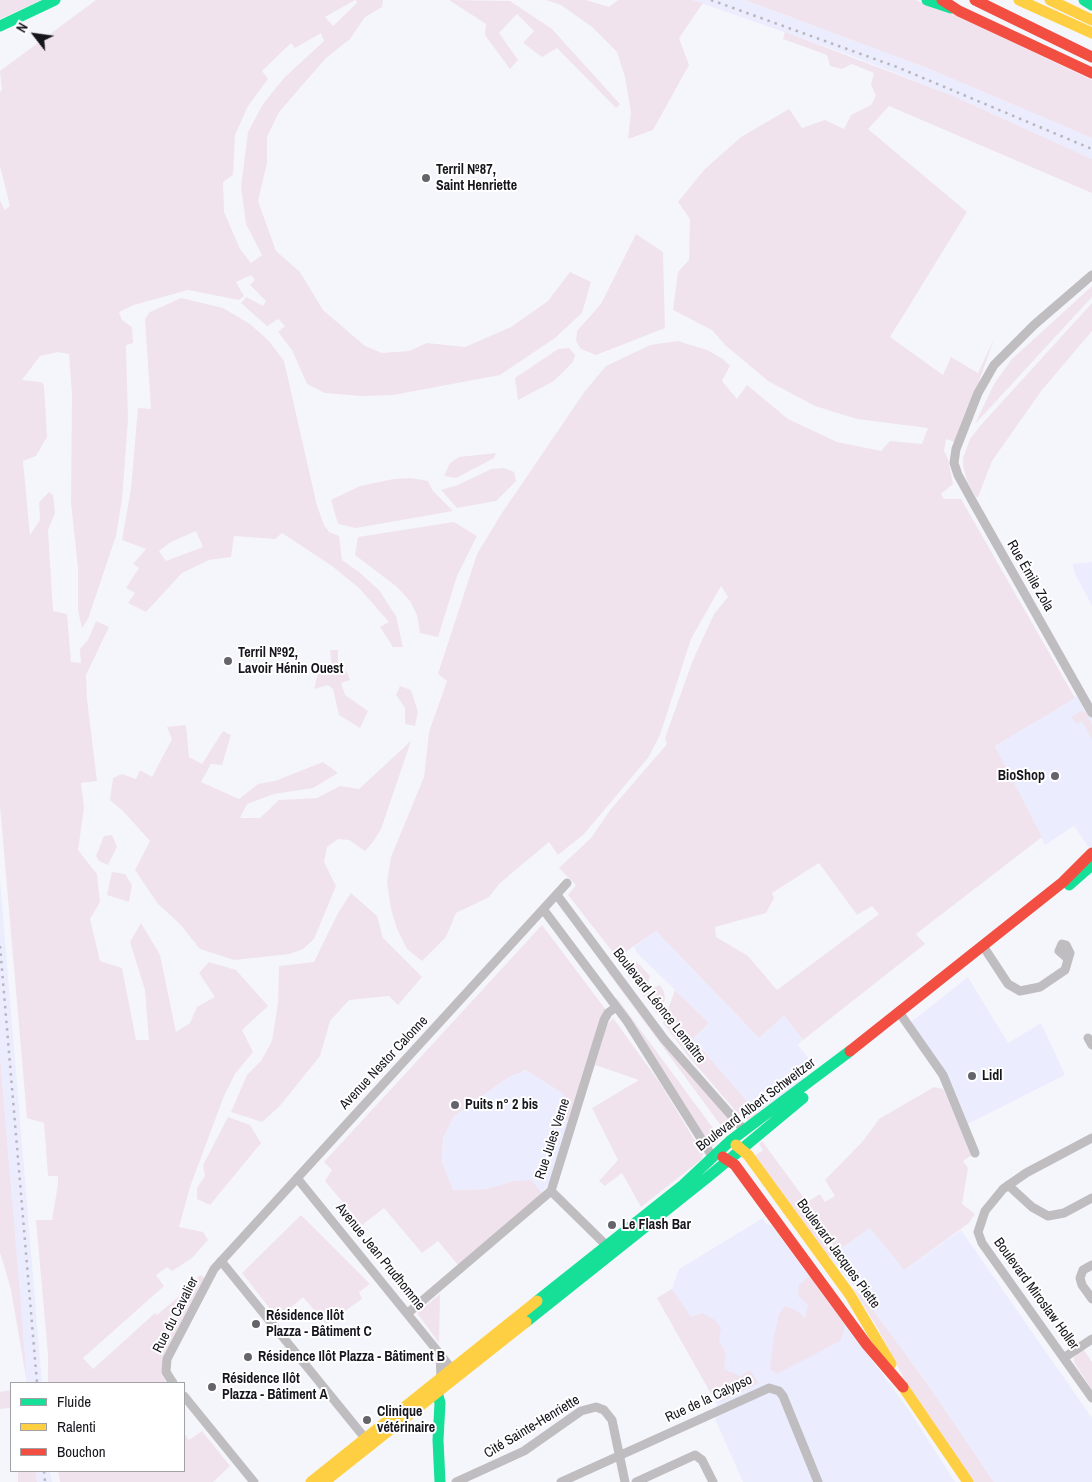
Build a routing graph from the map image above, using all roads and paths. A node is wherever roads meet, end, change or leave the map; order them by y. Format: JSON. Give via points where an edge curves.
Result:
{"nodes":[{"id":1,"x":55,"y":0,"type":"edge"},
{"id":2,"x":927,"y":0,"type":"edge"},
{"id":3,"x":942,"y":0,"type":"edge"},
{"id":4,"x":975,"y":0,"type":"edge"},
{"id":5,"x":1019,"y":0,"type":"edge"},
{"id":6,"x":1050,"y":0,"type":"edge"},
{"id":7,"x":1084,"y":0,"type":"edge"},
{"id":8,"x":1092,"y":5,"type":"edge"},
{"id":9,"x":960,"y":11,"type":"junction"},
{"id":10,"x":1092,"y":20,"type":"edge"},
{"id":11,"x":0,"y":26,"type":"edge"},
{"id":12,"x":1092,"y":33,"type":"edge"},
{"id":13,"x":1092,"y":57,"type":"edge"},
{"id":14,"x":1092,"y":73,"type":"edge"},
{"id":15,"x":1092,"y":275,"type":"edge"},
{"id":16,"x":1092,"y":713,"type":"edge"},
{"id":17,"x":1092,"y":853,"type":"edge"},
{"id":18,"x":1092,"y":865,"type":"edge"},
{"id":19,"x":567,"y":884,"type":"dead end"},
{"id":20,"x":557,"y":894,"type":"junction"},
{"id":21,"x":543,"y":909,"type":"junction"},
{"id":22,"x":984,"y":949,"type":"junction"},
{"id":23,"x":1068,"y":959,"type":"dead end"},
{"id":24,"x":616,"y":1007,"type":"junction"},
{"id":25,"x":902,"y":1015,"type":"junction"},
{"id":26,"x":1092,"y":1138,"type":"edge"},
{"id":27,"x":740,"y":1140,"type":"junction"},
{"id":28,"x":975,"y":1153,"type":"dead end"},
{"id":29,"x":720,"y":1158,"type":"junction"},
{"id":30,"x":297,"y":1178,"type":"junction"},
{"id":31,"x":1008,"y":1185,"type":"junction"},
{"id":32,"x":551,"y":1191,"type":"junction"},
{"id":33,"x":1092,"y":1198,"type":"edge"},
{"id":34,"x":609,"y":1249,"type":"junction"},
{"id":35,"x":221,"y":1261,"type":"junction"},
{"id":36,"x":1092,"y":1265,"type":"edge"},
{"id":37,"x":1092,"y":1299,"type":"edge"},
{"id":38,"x":408,"y":1313,"type":"junction"},
{"id":39,"x":1092,"y":1339,"type":"edge"},
{"id":40,"x":440,"y":1354,"type":"junction"},
{"id":41,"x":1064,"y":1357,"type":"junction"},
{"id":42,"x":452,"y":1369,"type":"junction"},
{"id":43,"x":442,"y":1378,"type":"junction"},
{"id":44,"x":172,"y":1382,"type":"edge"},
{"id":45,"x":900,"y":1384,"type":"junction"},
{"id":46,"x":435,"y":1391,"type":"junction"},
{"id":47,"x":185,"y":1397,"type":"edge"},
{"id":48,"x":1092,"y":1398,"type":"edge"},
{"id":49,"x":419,"y":1401,"type":"junction"},
{"id":50,"x":438,"y":1422,"type":"junction"},
{"id":51,"x":368,"y":1442,"type":"junction"},
{"id":52,"x":619,"y":1456,"type":"junction"},
{"id":53,"x":254,"y":1482,"type":"edge"},
{"id":54,"x":311,"y":1482,"type":"edge"},
{"id":55,"x":324,"y":1482,"type":"edge"},
{"id":56,"x":440,"y":1482,"type":"edge"},
{"id":57,"x":456,"y":1482,"type":"edge"},
{"id":58,"x":561,"y":1482,"type":"edge"},
{"id":59,"x":626,"y":1482,"type":"edge"},
{"id":60,"x":636,"y":1482,"type":"edge"},
{"id":61,"x":713,"y":1482,"type":"edge"},
{"id":62,"x":818,"y":1482,"type":"edge"},
{"id":63,"x":968,"y":1482,"type":"edge"}],
"edges":[{"from":1,"to":11,"type":"main road"},
{"from":2,"to":9,"type":"main road"},
{"from":3,"to":9,"type":"main road"},
{"from":4,"to":13,"type":"main road"},
{"from":5,"to":12,"type":"main road"},
{"from":6,"to":10,"type":"main road"},
{"from":7,"to":8,"type":"main road"},
{"from":9,"to":14,"type":"main road"},
{"from":15,"to":16,"type":"street","name":"Rue Émile Zola","via":[[994,365],[978,393],[956,449],[954,463]]},
{"from":17,"to":22,"type":"main road","name":"Boulevard Albert Schweitzer"},
{"from":18,"to":22,"type":"main road","name":"Boulevard Albert Schweitzer"},
{"from":19,"to":20,"type":"street","name":"Avenue Nestor Calonne"},
{"from":20,"to":21,"type":"street","name":"Avenue Nestor Calonne"},
{"from":20,"to":27,"type":"street","name":"Boulevard Léonce Lemaître"},
{"from":21,"to":24,"type":"street"},
{"from":21,"to":30,"type":"street","name":"Avenue Nestor Calonne"},
{"from":22,"to":23,"type":"street","via":[[1008,984],[1024,992],[1055,979],[1065,970]]},
{"from":22,"to":25,"type":"main road","name":"Boulevard Albert Schweitzer"},
{"from":24,"to":29,"type":"street"},
{"from":24,"to":32,"type":"street","name":"Rue Jules Verne","via":[[604,1020]]},
{"from":25,"to":27,"type":"main road","name":"Boulevard Albert Schweitzer"},
{"from":25,"to":27,"type":"main road","name":"Boulevard Albert Schweitzer"},
{"from":25,"to":28,"type":"street","via":[[943,1075]]},
{"from":26,"to":31,"type":"street"},
{"from":27,"to":29,"type":"main road","name":"Boulevard Albert Schweitzer"},
{"from":27,"to":29,"type":"main road","name":"Boulevard Albert Schweitzer"},
{"from":27,"to":45,"type":"main road","name":"Boulevard Jacques Piette","via":[[863,1315]]},
{"from":29,"to":34,"type":"main road","name":"Boulevard Albert Schweitzer","via":[[683,1185]]},
{"from":29,"to":34,"type":"main road","name":"Boulevard Albert Schweitzer","via":[[679,1199]]},
{"from":29,"to":45,"type":"main road","name":"Boulevard Jacques Piette"},
{"from":30,"to":35,"type":"street","name":"Avenue Nestor Calonne"},
{"from":30,"to":38,"type":"street","name":"Avenue Jean Prudhomme"},
{"from":31,"to":33,"type":"street","via":[[1032,1207],[1048,1216],[1064,1213]]},
{"from":31,"to":41,"type":"street","name":"Boulevard Miroslaw Holler","via":[[988,1206],[978,1229],[982,1243]]},
{"from":32,"to":34,"type":"street"},
{"from":32,"to":38,"type":"street","name":"Rue Jules Verne"},
{"from":34,"to":42,"type":"main road","name":"Boulevard Albert Schweitzer"},
{"from":34,"to":46,"type":"main road","name":"Boulevard Albert Schweitzer"},
{"from":35,"to":44,"type":"street","name":"Rue du Cavalier","via":[[168,1359],[166,1372]]},
{"from":35,"to":51,"type":"street"},
{"from":36,"to":37,"type":"street","via":[[1083,1270],[1080,1280]]},
{"from":38,"to":40,"type":"street","name":"Avenue Jean Prudhomme"},
{"from":39,"to":41,"type":"street"},
{"from":40,"to":42,"type":"street","name":"Avenue Jean Prudhomme"},
{"from":40,"to":43,"type":"street"},
{"from":41,"to":48,"type":"street","name":"Boulevard Miroslaw Holler"},
{"from":42,"to":43,"type":"main road","name":"Boulevard Albert Schweitzer"},
{"from":42,"to":46,"type":"main road","via":[[452,1376]]},
{"from":43,"to":46,"type":"main road"},
{"from":43,"to":49,"type":"main road","name":"Boulevard Albert Schweitzer"},
{"from":45,"to":63,"type":"main road","name":"Boulevard Jacques Piette"},
{"from":46,"to":49,"type":"main road","name":"Boulevard Albert Schweitzer"},
{"from":46,"to":50,"type":"main road","via":[[440,1403]]},
{"from":47,"to":53,"type":"street"},
{"from":49,"to":50,"type":"main road","via":[[435,1414]]},
{"from":49,"to":51,"type":"main road","name":"Boulevard Albert Schweitzer"},
{"from":50,"to":56,"type":"main road"},
{"from":51,"to":54,"type":"main road","name":"Boulevard Albert Schweitzer"},
{"from":51,"to":55,"type":"main road","name":"Boulevard Albert Schweitzer"},
{"from":52,"to":57,"type":"street","name":"Cité Sainte-Henriette","via":[[612,1420],[600,1408],[589,1408],[524,1451]]},
{"from":52,"to":58,"type":"street","name":"Rue de la Calypso"},
{"from":52,"to":59,"type":"street","name":"Cité Sainte-Henriette"},
{"from":52,"to":62,"type":"street","name":"Rue de la Calypso","via":[[769,1388],[783,1396]]},
{"from":60,"to":61,"type":"street","via":[[695,1455],[702,1460]]}]}
